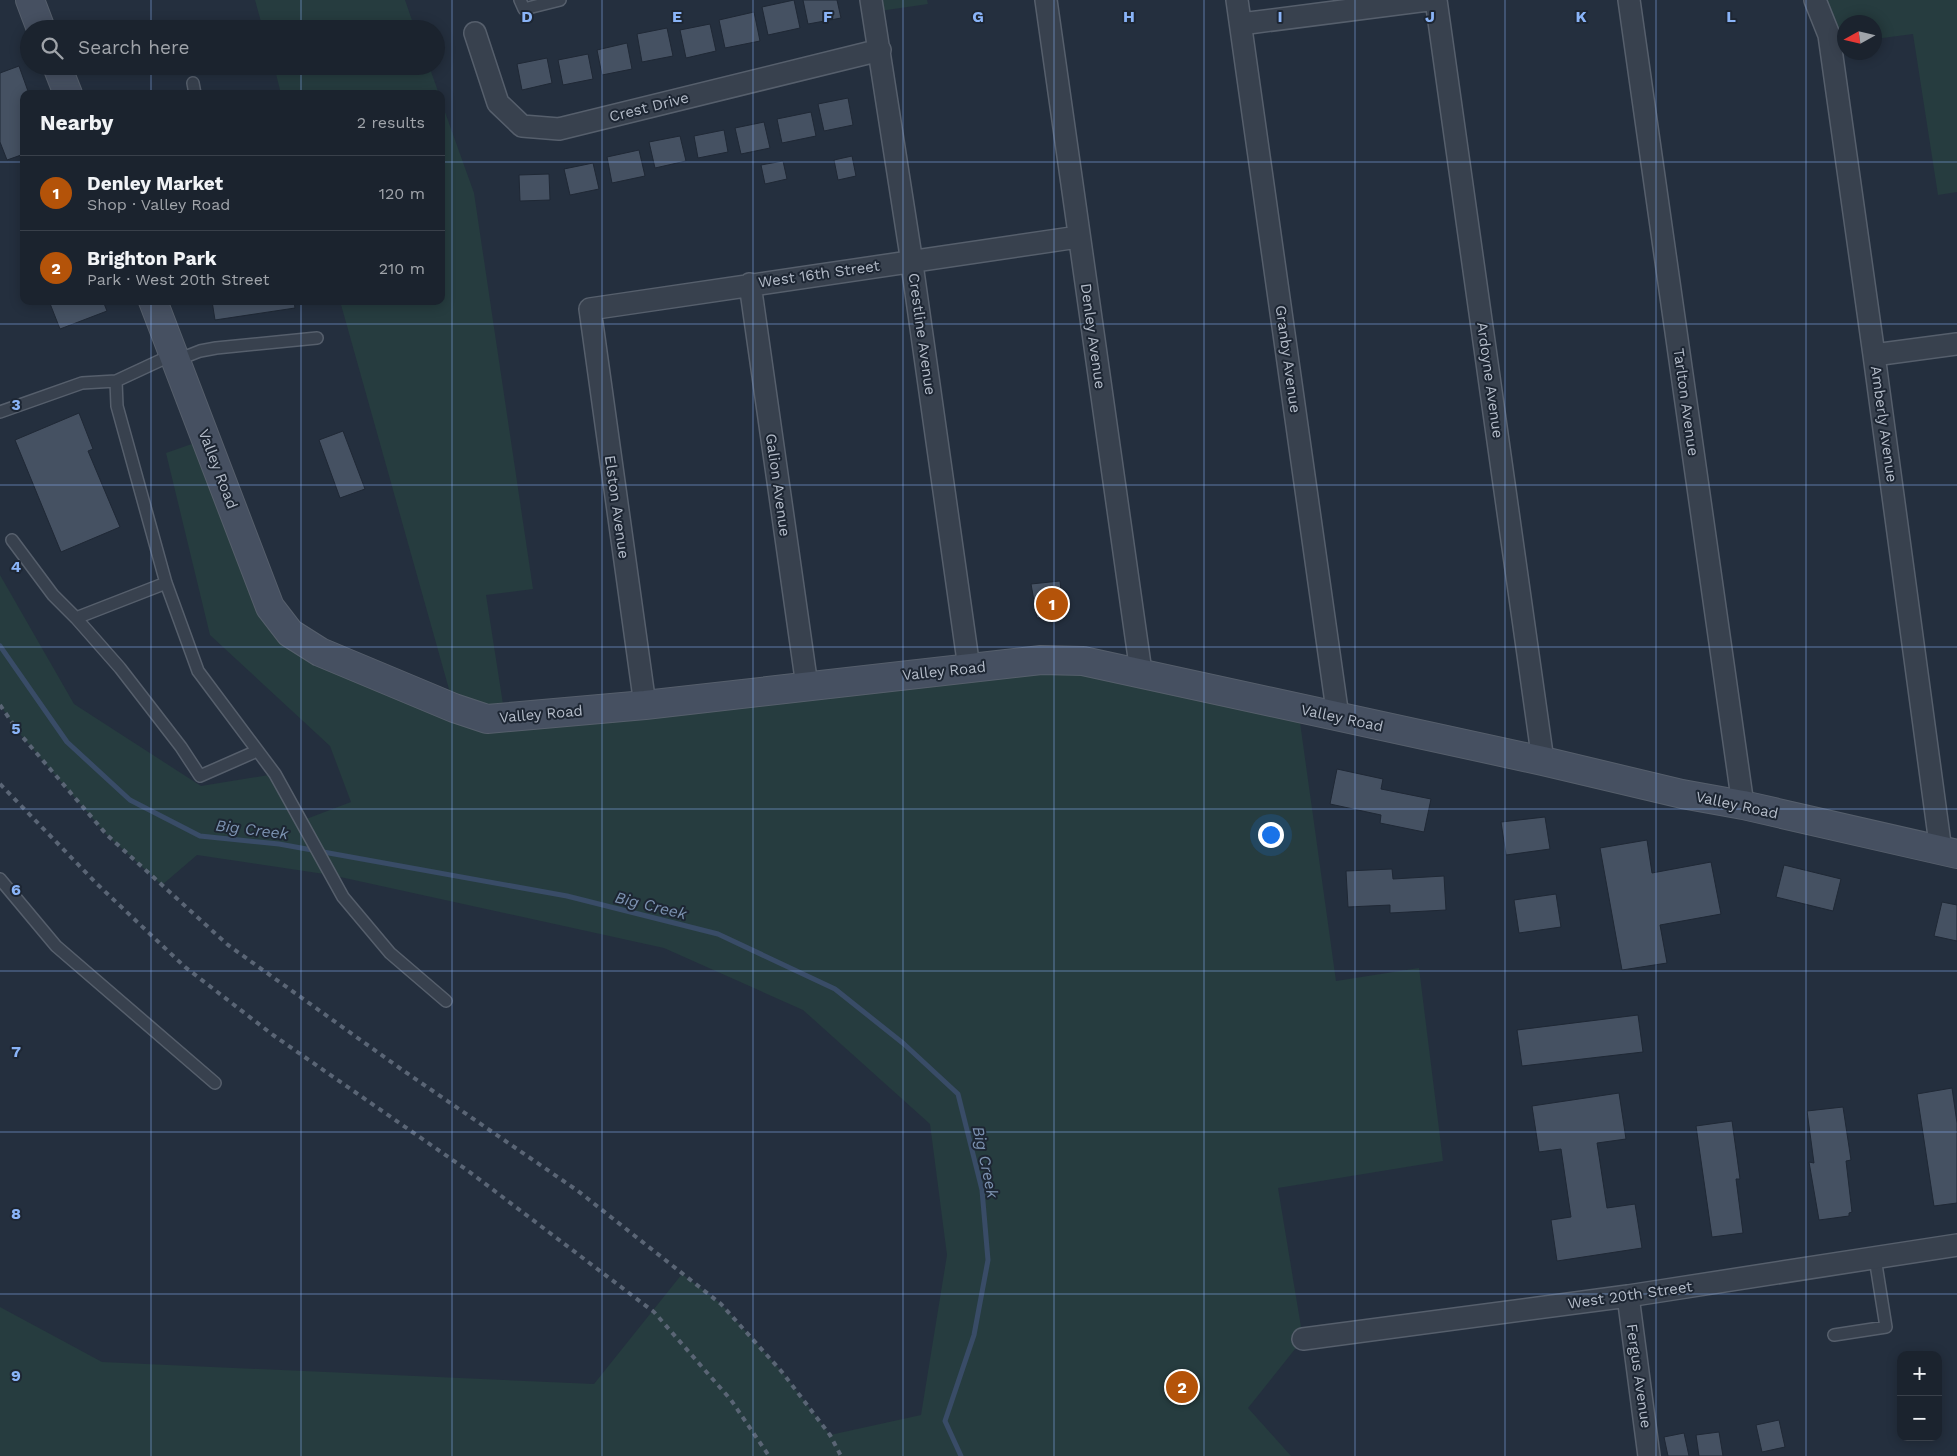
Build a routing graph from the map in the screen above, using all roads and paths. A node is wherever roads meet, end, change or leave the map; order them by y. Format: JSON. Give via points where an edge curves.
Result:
{"nodes":[{"id":1,"x":30,"y":0,"type":"edge"},
{"id":2,"x":520,"y":0,"type":"edge"},
{"id":3,"x":560,"y":0,"type":"edge"},
{"id":4,"x":871,"y":0,"type":"edge"},
{"id":5,"x":1046,"y":0,"type":"edge"},
{"id":6,"x":1237,"y":0,"type":"edge"},
{"id":7,"x":1428,"y":0,"type":"edge"},
{"id":8,"x":1436,"y":0,"type":"edge"},
{"id":9,"x":1629,"y":0,"type":"edge"},
{"id":10,"x":1815,"y":0,"type":"edge"},
{"id":11,"x":38,"y":20,"type":"edge"},
{"id":12,"x":1241,"y":24,"type":"junction"},
{"id":13,"x":475,"y":33,"type":"dead end"},
{"id":14,"x":880,"y":50,"type":"junction"},
{"id":15,"x":61,"y":75,"type":"edge"},
{"id":16,"x":66,"y":90,"type":"edge"},
{"id":17,"x":1078,"y":236,"type":"junction"},
{"id":18,"x":911,"y":261,"type":"junction"},
{"id":19,"x":750,"y":284,"type":"junction"},
{"id":20,"x":155,"y":305,"type":"edge"},
{"id":21,"x":590,"y":308,"type":"joint"},
{"id":22,"x":317,"y":338,"type":"dead end"},
{"id":23,"x":1957,"y":344,"type":"edge"},
{"id":24,"x":1874,"y":354,"type":"junction"},
{"id":25,"x":175,"y":357,"type":"junction"},
{"id":26,"x":116,"y":381,"type":"junction"},
{"id":27,"x":0,"y":412,"type":"edge"},
{"id":28,"x":12,"y":540,"type":"dead end"},
{"id":29,"x":166,"y":583,"type":"junction"},
{"id":30,"x":76,"y":618,"type":"junction"},
{"id":31,"x":968,"y":668,"type":"junction"},
{"id":32,"x":1141,"y":672,"type":"junction"},
{"id":33,"x":807,"y":686,"type":"junction"},
{"id":34,"x":645,"y":705,"type":"junction"},
{"id":35,"x":1338,"y":717,"type":"junction"},
{"id":36,"x":257,"y":750,"type":"junction"},
{"id":37,"x":1543,"y":761,"type":"junction"},
{"id":38,"x":1743,"y":805,"type":"junction"},
{"id":39,"x":1949,"y":853,"type":"edge"},
{"id":40,"x":0,"y":879,"type":"edge"},
{"id":41,"x":446,"y":1001,"type":"dead end"},
{"id":42,"x":215,"y":1083,"type":"dead end"},
{"id":43,"x":1957,"y":1245,"type":"edge"},
{"id":44,"x":1875,"y":1258,"type":"junction"},
{"id":45,"x":1628,"y":1296,"type":"junction"},
{"id":46,"x":1834,"y":1335,"type":"dead end"},
{"id":47,"x":1303,"y":1339,"type":"dead end"},
{"id":48,"x":1649,"y":1456,"type":"edge"}],
"edges":[{"from":1,"to":11,"type":"street"},
{"from":2,"to":3,"type":"lane","via":[[524,9]]},
{"from":4,"to":14,"type":"street","name":"Crestline Avenue"},
{"from":5,"to":17,"type":"street","name":"Denley Avenue"},
{"from":6,"to":12,"type":"street","name":"Granby Avenue"},
{"from":7,"to":12,"type":"street"},
{"from":8,"to":37,"type":"street","name":"Ardoyne Avenue"},
{"from":9,"to":38,"type":"street","name":"Tarlton Avenue"},
{"from":10,"to":24,"type":"street","name":"Amberly Avenue","via":[[1829,35]]},
{"from":12,"to":35,"type":"street","name":"Granby Avenue"},
{"from":13,"to":14,"type":"street","name":"Crest Drive","via":[[498,103],[522,126],[559,130]]},
{"from":14,"to":18,"type":"street","name":"Crestline Avenue"},
{"from":15,"to":16,"type":"street"},
{"from":17,"to":18,"type":"street","name":"West 16th Street"},
{"from":17,"to":32,"type":"street","name":"Denley Avenue"},
{"from":18,"to":19,"type":"street","name":"West 16th Street"},
{"from":18,"to":31,"type":"street","name":"Crestline Avenue"},
{"from":19,"to":21,"type":"street","name":"West 16th Street"},
{"from":19,"to":33,"type":"street","name":"Galion Avenue"},
{"from":20,"to":25,"type":"street","name":"Valley Road"},
{"from":21,"to":34,"type":"street","name":"Elston Avenue"},
{"from":22,"to":25,"type":"lane","via":[[216,348]]},
{"from":23,"to":24,"type":"street"},
{"from":24,"to":39,"type":"street","name":"Amberly Avenue"},
{"from":25,"to":26,"type":"lane"},
{"from":25,"to":34,"type":"street","name":"Valley Road","via":[[270,607],[290,634],[320,652],[487,719]]},
{"from":26,"to":27,"type":"lane","via":[[82,384]]},
{"from":26,"to":29,"type":"lane","via":[[118,406]]},
{"from":28,"to":30,"type":"lane","via":[[53,595]]},
{"from":29,"to":30,"type":"lane"},
{"from":29,"to":36,"type":"lane","via":[[198,671]]},
{"from":30,"to":36,"type":"lane","via":[[120,668],[200,776]]},
{"from":31,"to":32,"type":"street","name":"Valley Road","via":[[1046,660],[1083,661]]},
{"from":31,"to":33,"type":"street","name":"Valley Road"},
{"from":32,"to":35,"type":"street","name":"Valley Road"},
{"from":33,"to":34,"type":"street","name":"Valley Road"},
{"from":35,"to":37,"type":"street","name":"Valley Road"},
{"from":36,"to":41,"type":"lane","via":[[275,774],[343,897],[390,953]]},
{"from":37,"to":38,"type":"street","name":"Valley Road"},
{"from":38,"to":39,"type":"street","name":"Valley Road"},
{"from":40,"to":42,"type":"lane","via":[[56,946]]},
{"from":43,"to":44,"type":"street","name":"West 20th Street"},
{"from":44,"to":45,"type":"street","name":"West 20th Street"},
{"from":44,"to":46,"type":"lane","via":[[1886,1327]]},
{"from":45,"to":47,"type":"street","name":"West 20th Street"},
{"from":45,"to":48,"type":"street","name":"Fergus Avenue"}]}
